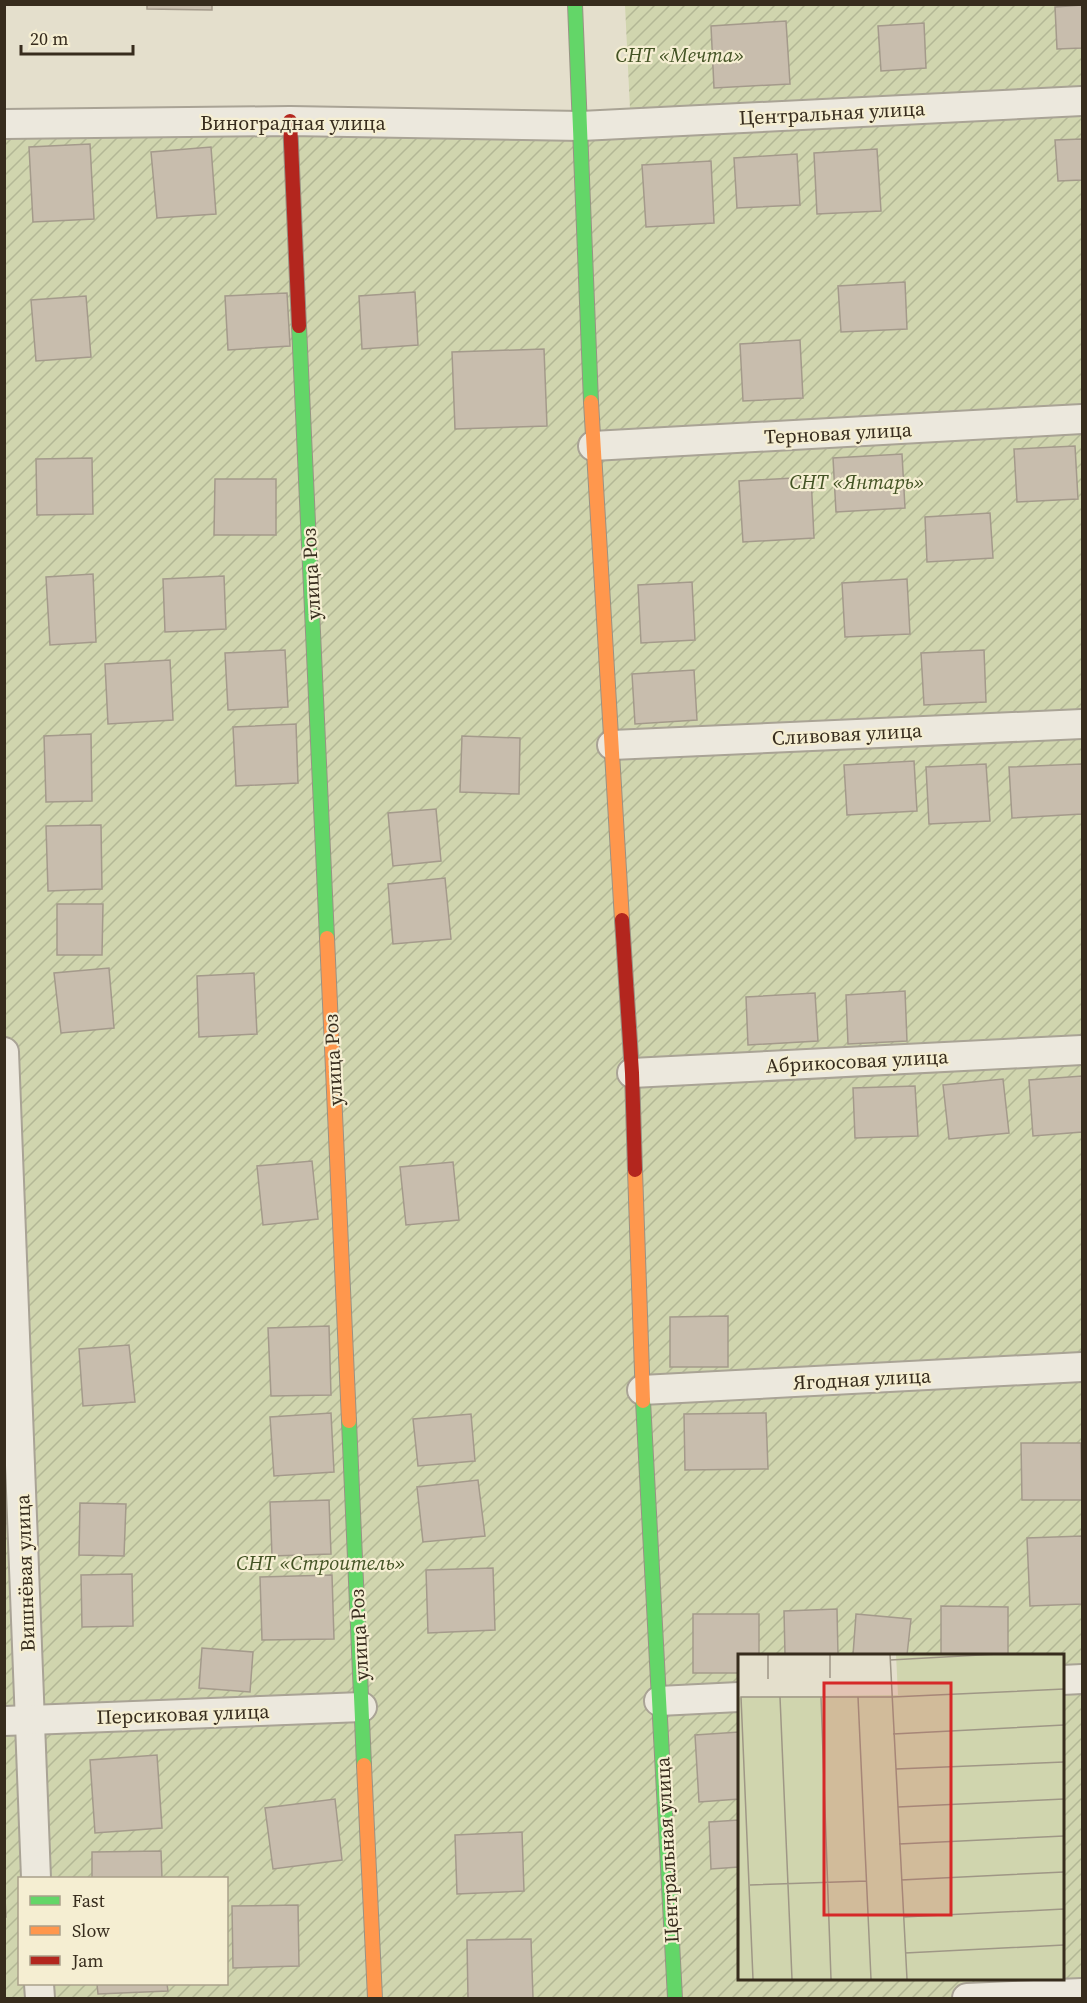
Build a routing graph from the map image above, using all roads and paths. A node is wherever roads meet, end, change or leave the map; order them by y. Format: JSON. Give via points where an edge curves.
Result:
{"nodes":[{"id":1,"x":575,"y":4,"type":"edge"},
{"id":2,"x":1083,"y":101,"type":"edge"},
{"id":3,"x":290,"y":121,"type":"junction"},
{"id":4,"x":4,"y":124,"type":"edge"},
{"id":5,"x":581,"y":126,"type":"junction"},
{"id":6,"x":1083,"y":420,"type":"edge"},
{"id":7,"x":593,"y":446,"type":"junction"},
{"id":8,"x":1083,"y":724,"type":"edge"},
{"id":9,"x":612,"y":745,"type":"junction"},
{"id":10,"x":1083,"y":1050,"type":"edge"},
{"id":11,"x":4,"y":1052,"type":"edge"},
{"id":12,"x":632,"y":1073,"type":"junction"},
{"id":13,"x":1083,"y":1367,"type":"edge"},
{"id":14,"x":642,"y":1390,"type":"junction"},
{"id":15,"x":1083,"y":1679,"type":"edge"},
{"id":16,"x":1063,"y":1680,"type":"edge"},
{"id":17,"x":738,"y":1697,"type":"edge"},
{"id":18,"x":660,"y":1701,"type":"junction"},
{"id":19,"x":362,"y":1707,"type":"junction"},
{"id":20,"x":18,"y":1720,"type":"edge"},
{"id":21,"x":36,"y":1877,"type":"edge"},
{"id":22,"x":1083,"y":1993,"type":"edge"},
{"id":23,"x":375,"y":1998,"type":"edge"},
{"id":24,"x":675,"y":1998,"type":"edge"},
{"id":25,"x":967,"y":1998,"type":"edge"}],
"edges":[{"from":1,"to":5,"type":"street","name":"Центральная улица"},
{"from":2,"to":5,"type":"street","name":"Центральная улица"},
{"from":3,"to":4,"type":"street","name":"Виноградная улица"},
{"from":3,"to":5,"type":"street","name":"Виноградная улица"},
{"from":3,"to":19,"type":"street","name":"улица Роз"},
{"from":5,"to":7,"type":"street","name":"Центральная улица"},
{"from":6,"to":7,"type":"street","name":"Терновая улица"},
{"from":7,"to":9,"type":"street","name":"Центральная улица"},
{"from":8,"to":9,"type":"street","name":"Сливовая улица"},
{"from":9,"to":12,"type":"street","name":"Центральная улица"},
{"from":10,"to":12,"type":"street","name":"Абрикосовая улица"},
{"from":11,"to":20,"type":"street","name":"Вишнёвая улица"},
{"from":12,"to":14,"type":"street","name":"Центральная улица"},
{"from":13,"to":14,"type":"street","name":"Ягодная улица"},
{"from":14,"to":18,"type":"street","name":"Центральная улица"},
{"from":15,"to":16,"type":"street"},
{"from":17,"to":18,"type":"street"},
{"from":18,"to":24,"type":"street","name":"Центральная улица"},
{"from":19,"to":20,"type":"street","name":"Персиковая улица"},
{"from":19,"to":23,"type":"street","name":"улица Роз"},
{"from":20,"to":21,"type":"street","name":"Вишнёвая улица"},
{"from":22,"to":25,"type":"street"}]}
